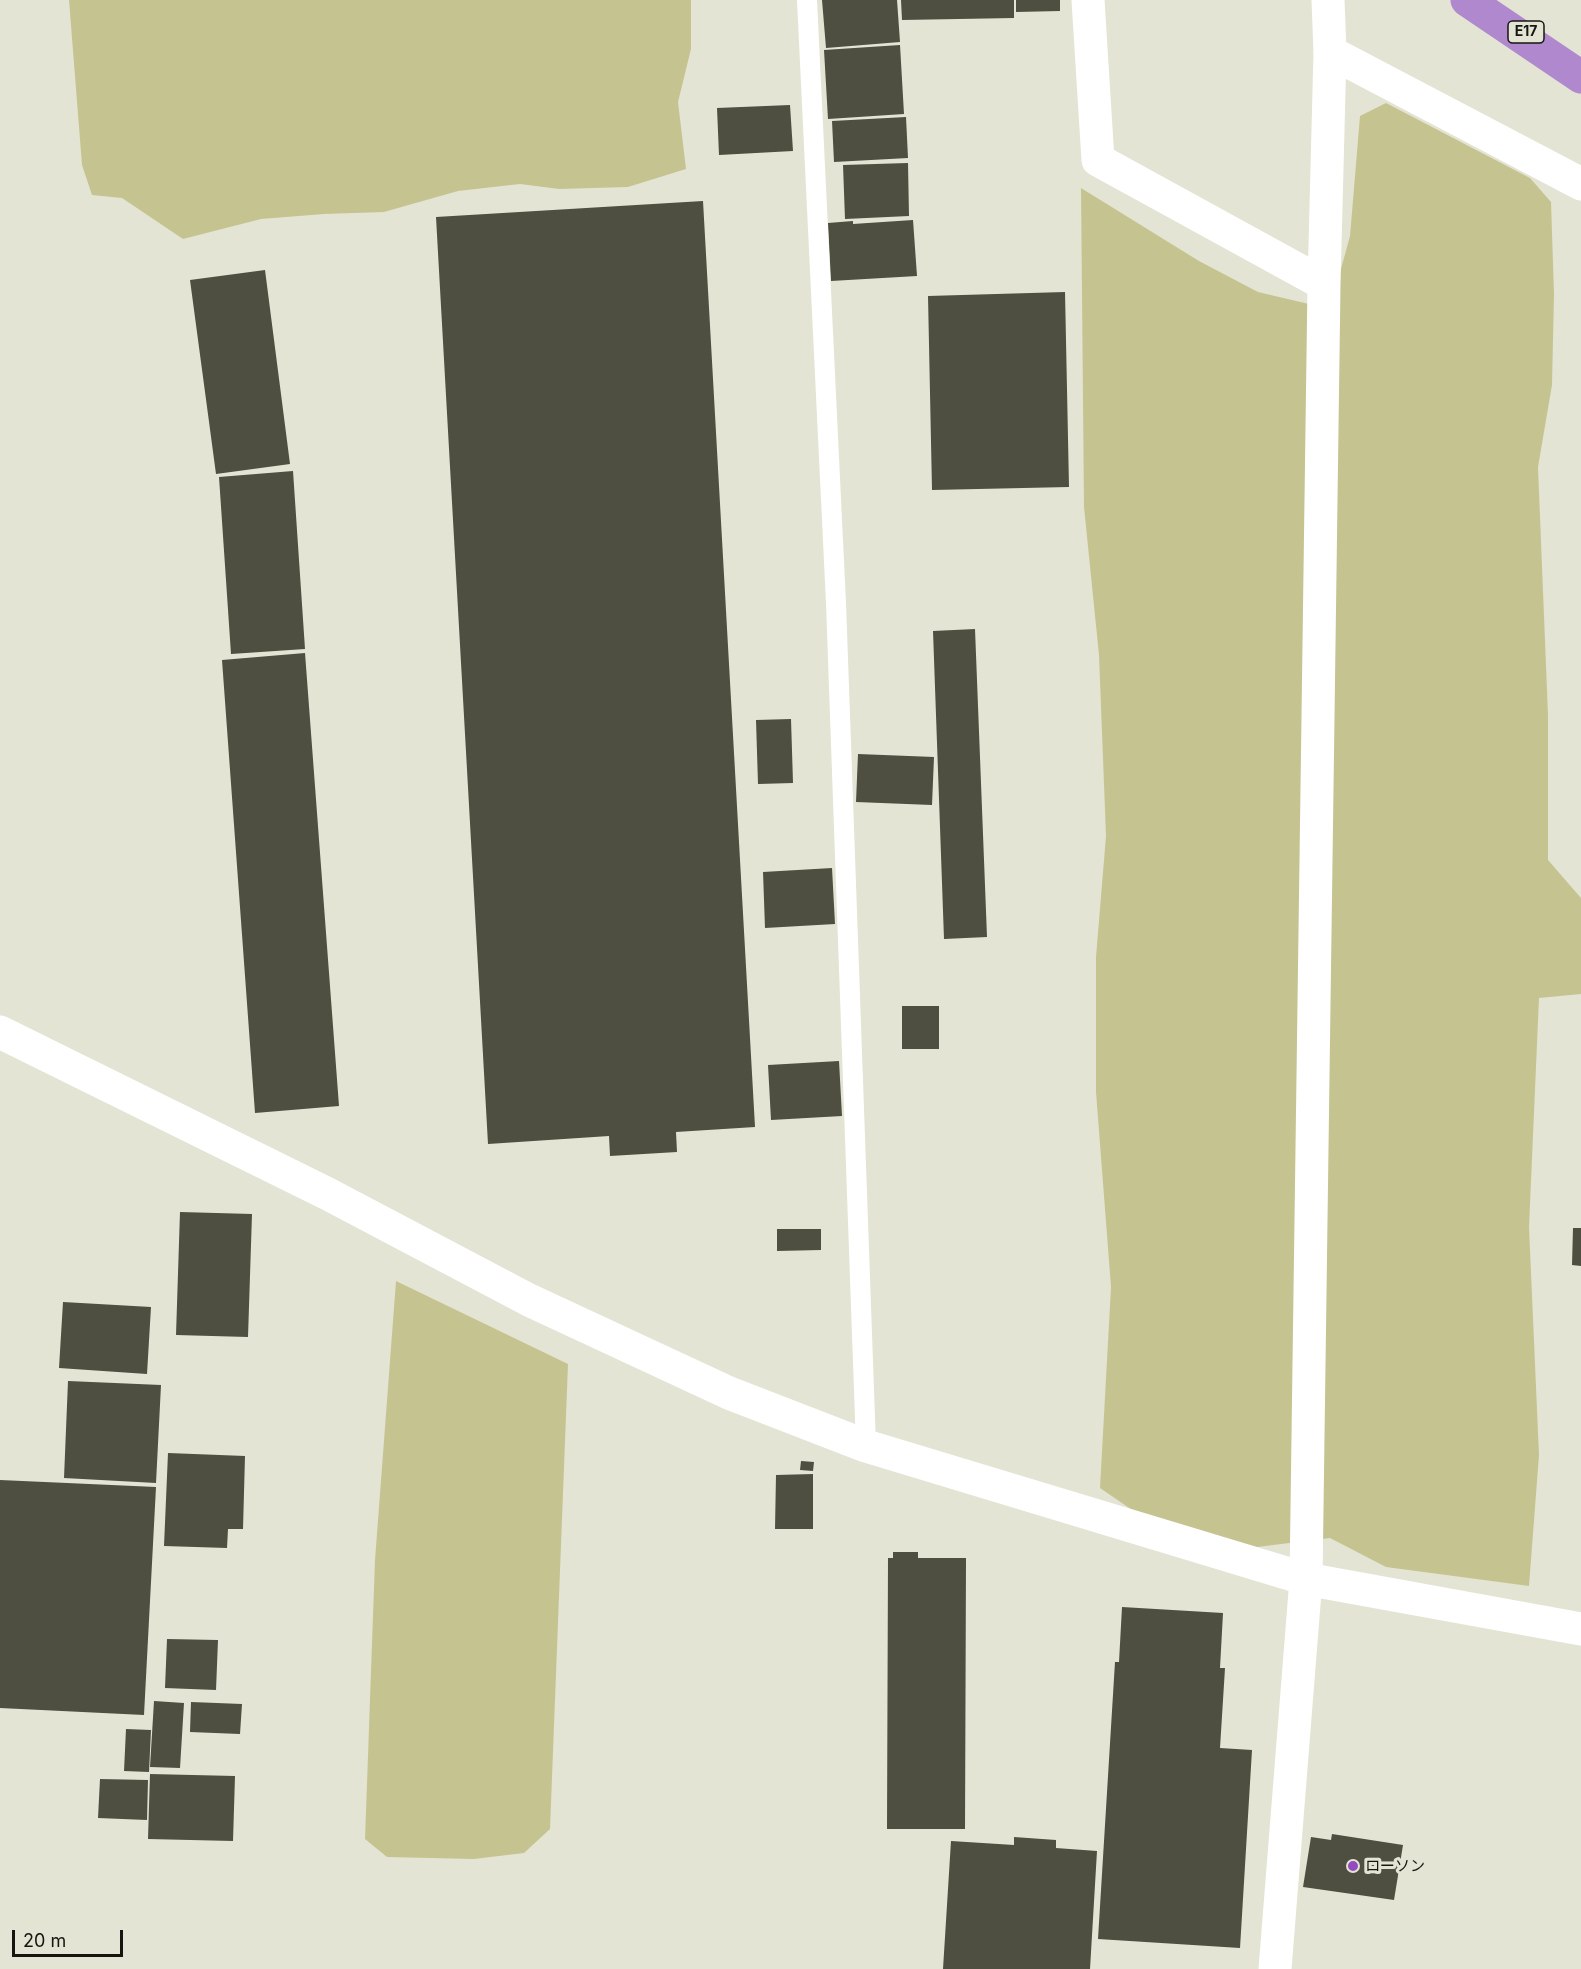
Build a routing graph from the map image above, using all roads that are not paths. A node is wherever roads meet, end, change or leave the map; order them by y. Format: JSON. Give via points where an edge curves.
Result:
{"nodes":[{"id":1,"x":807,"y":0,"type":"edge"},
{"id":2,"x":1088,"y":0,"type":"edge"},
{"id":3,"x":1328,"y":0,"type":"edge"},
{"id":4,"x":1468,"y":0,"type":"edge"},
{"id":5,"x":1330,"y":52,"type":"junction"},
{"id":6,"x":1581,"y":63,"type":"edge"},
{"id":7,"x":1581,"y":77,"type":"edge"},
{"id":8,"x":1581,"y":184,"type":"edge"},
{"id":9,"x":1324,"y":284,"type":"junction"},
{"id":10,"x":0,"y":1032,"type":"edge"},
{"id":11,"x":866,"y":1446,"type":"junction"},
{"id":12,"x":1306,"y":1579,"type":"junction"},
{"id":13,"x":1581,"y":1629,"type":"edge"},
{"id":14,"x":1275,"y":1969,"type":"edge"}],
"edges":[{"from":1,"to":11,"type":"lane","via":[[835,591]]},
{"from":2,"to":9,"type":"street","via":[[1098,160]]},
{"from":3,"to":5,"type":"street"},
{"from":4,"to":6,"type":"highway","number":"E17"},
{"from":4,"to":7,"type":"highway"},
{"from":5,"to":8,"type":"street"},
{"from":5,"to":9,"type":"street"},
{"from":9,"to":12,"type":"street"},
{"from":10,"to":11,"type":"street","via":[[328,1194],[529,1300],[729,1393]]},
{"from":11,"to":12,"type":"street"},
{"from":12,"to":13,"type":"street"},
{"from":12,"to":14,"type":"street"}]}
